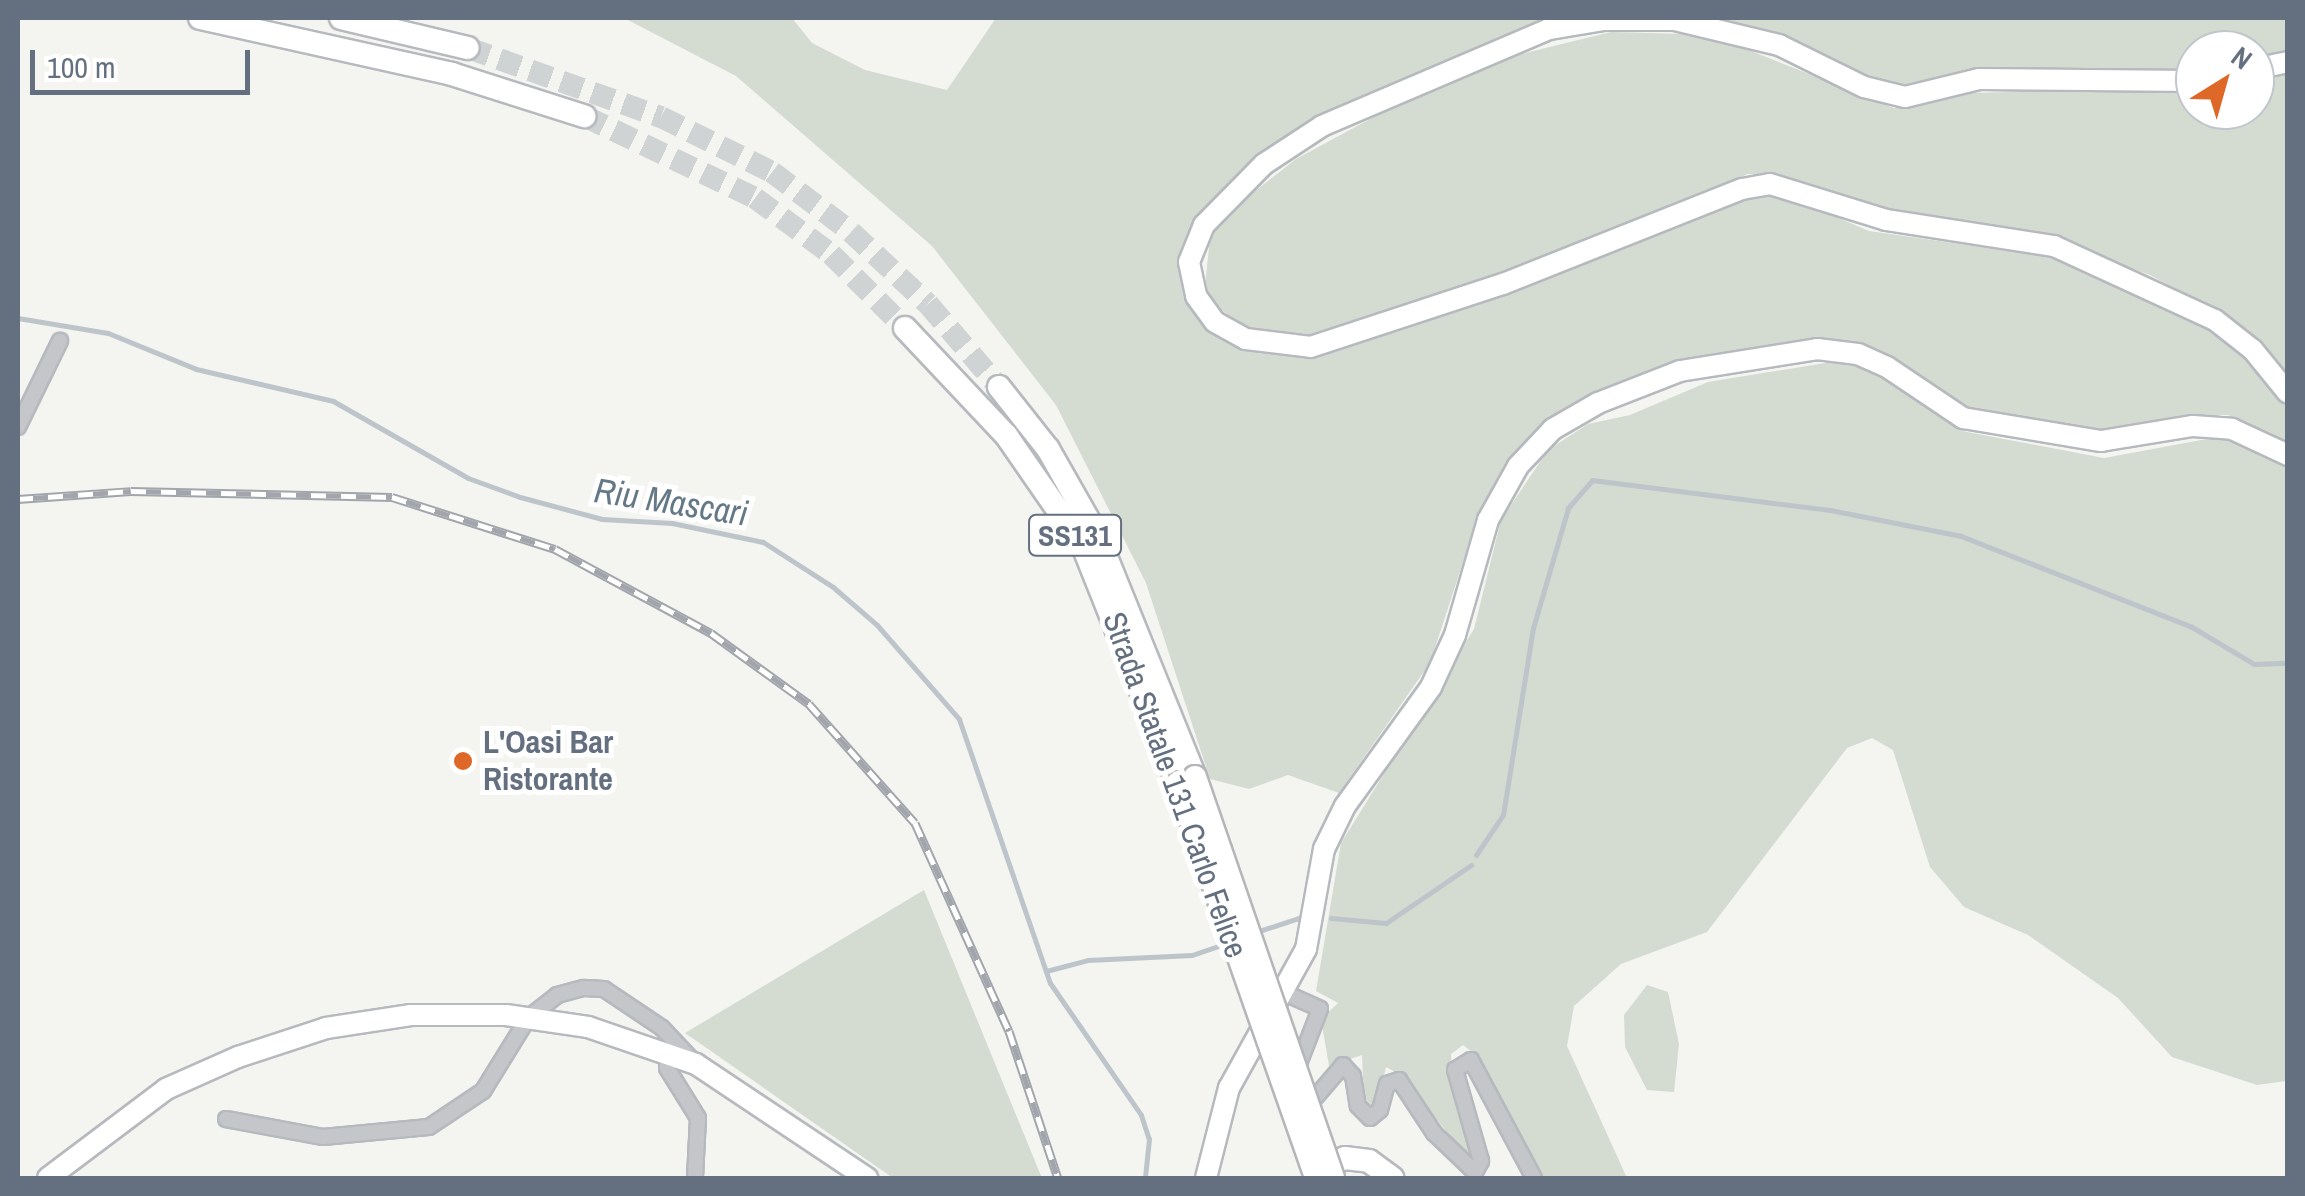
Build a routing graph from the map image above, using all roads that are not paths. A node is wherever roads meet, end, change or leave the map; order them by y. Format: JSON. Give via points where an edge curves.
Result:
{"nodes":[{"id":1,"x":200,"y":18,"type":"edge"},
{"id":2,"x":341,"y":18,"type":"edge"},
{"id":3,"x":468,"y":48,"type":"tunnel mouth"},
{"id":4,"x":2175,"y":82,"type":"edge"},
{"id":5,"x":584,"y":116,"type":"tunnel mouth"},
{"id":6,"x":905,"y":328,"type":"tunnel mouth"},
{"id":7,"x":60,"y":341,"type":"dead end"},
{"id":8,"x":999,"y":387,"type":"tunnel mouth"},
{"id":9,"x":2288,"y":393,"type":"edge"},
{"id":10,"x":18,"y":427,"type":"edge"},
{"id":11,"x":2288,"y":455,"type":"edge"},
{"id":12,"x":1186,"y":780,"type":"junction"},
{"id":13,"x":1286,"y":994,"type":"junction"},
{"id":14,"x":528,"y":1018,"type":"junction"},
{"id":15,"x":668,"y":1053,"type":"junction"},
{"id":16,"x":696,"y":1064,"type":"junction"},
{"id":17,"x":226,"y":1119,"type":"dead end"},
{"id":18,"x":48,"y":1178,"type":"edge"},
{"id":19,"x":695,"y":1178,"type":"edge"},
{"id":20,"x":867,"y":1178,"type":"edge"},
{"id":21,"x":1206,"y":1178,"type":"edge"},
{"id":22,"x":1306,"y":1178,"type":"edge"},
{"id":23,"x":1316,"y":1178,"type":"edge"},
{"id":24,"x":1333,"y":1178,"type":"edge"},
{"id":25,"x":1392,"y":1178,"type":"edge"},
{"id":26,"x":1534,"y":1178,"type":"edge"}],
"edges":[{"from":1,"to":5,"type":"highway","via":[[452,74]]},
{"from":2,"to":3,"type":"highway"},
{"from":4,"to":9,"type":"main road","via":[[1980,79],[1905,98],[1830,73],[1779,44],[1675,20],[1604,20],[1549,30],[1322,126],[1264,164],[1204,225],[1189,262],[1196,296],[1215,322],[1246,339],[1311,347],[1504,284],[1742,189],[1770,184],[1886,220],[2054,246],[2215,320],[2253,350]]},
{"from":6,"to":12,"type":"highway","name":"Strada Statale 131 Carlo Felice","number":"SS131","via":[[1006,434],[1082,546]]},
{"from":7,"to":10,"type":"street"},
{"from":8,"to":12,"type":"highway","name":"Strada Statale 131 Carlo Felice","number":"SS131","via":[[1048,450],[1098,537]]},
{"from":11,"to":13,"type":"main road","via":[[2232,428],[2193,426],[2101,441],[1963,418],[1888,368],[1858,354],[1817,348],[1680,372],[1598,403],[1518,466],[1488,520],[1455,635],[1431,687],[1345,806],[1324,849],[1315,915]]},
{"from":12,"to":23,"type":"highway","name":"Strada Statale 131 Carlo Felice","number":"SS131","bridge":true},
{"from":12,"to":24,"type":"highway","name":"Strada Statale 131 Carlo Felice","number":"SS131","bridge":true},
{"from":13,"to":21,"type":"main road","via":[[1229,1088]]},
{"from":13,"to":26,"type":"street","via":[[1320,1009],[1284,1101],[1289,1113],[1306,1110],[1343,1065],[1353,1076],[1358,1106],[1370,1118],[1380,1110],[1386,1084],[1398,1080],[1434,1133],[1475,1172],[1482,1161],[1455,1070],[1468,1059]]},
{"from":14,"to":15,"type":"main road","via":[[588,1027]]},
{"from":14,"to":16,"type":"street","via":[[557,995],[604,989],[662,1028]]},
{"from":14,"to":17,"type":"street","via":[[483,1091],[429,1127],[323,1137]]},
{"from":14,"to":18,"type":"main road","via":[[412,1015],[308,1034],[166,1089]]},
{"from":15,"to":16,"type":"main road"},
{"from":15,"to":19,"type":"street","via":[[668,1068],[698,1118]]},
{"from":16,"to":20,"type":"main road"},
{"from":22,"to":25,"type":"highway","via":[[1345,1158],[1369,1161]]}]}
